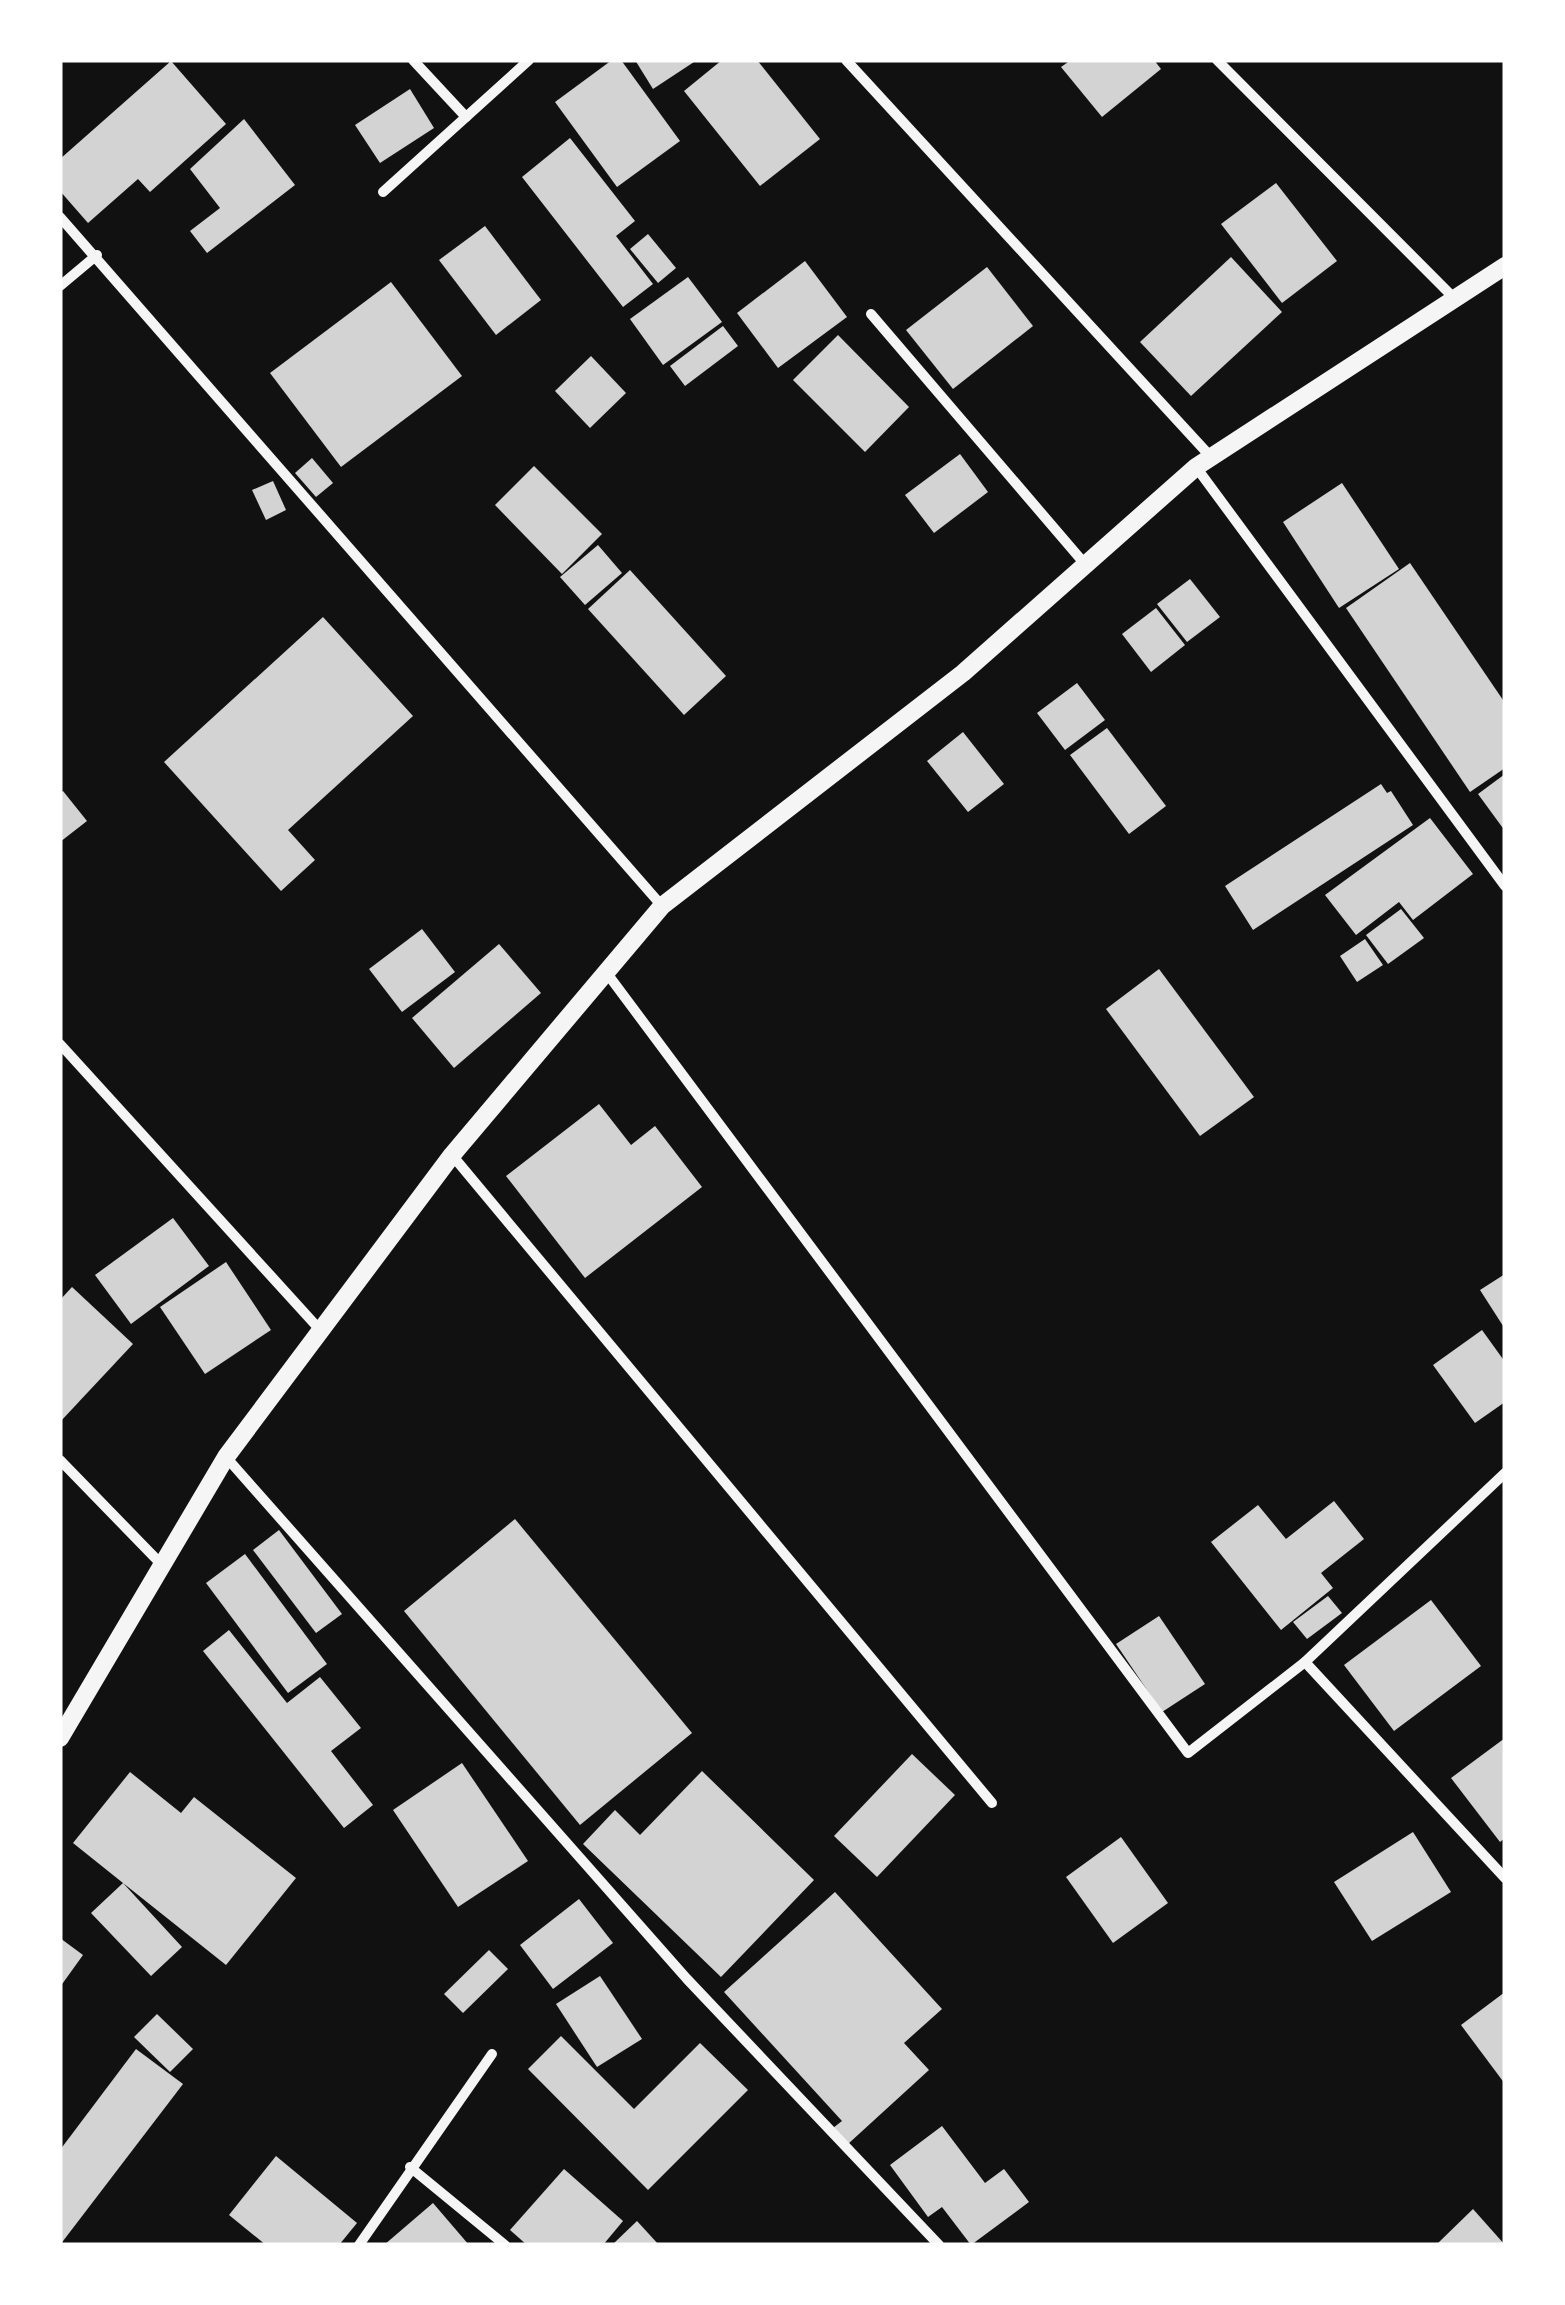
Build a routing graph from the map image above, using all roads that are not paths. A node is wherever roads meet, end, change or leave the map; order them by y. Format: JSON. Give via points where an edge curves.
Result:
{"nodes":[{"id":1,"x":413,"y":60,"type":"edge"},
{"id":2,"x":529,"y":60,"type":"edge"},
{"id":3,"x":846,"y":60,"type":"edge"},
{"id":4,"x":1217,"y":60,"type":"edge"},
{"id":5,"x":466,"y":117,"type":"junction"},
{"id":6,"x":383,"y":192,"type":"dead end"},
{"id":7,"x":60,"y":216,"type":"edge"},
{"id":8,"x":96,"y":255,"type":"junction"},
{"id":9,"x":1505,"y":266,"type":"edge"},
{"id":10,"x":60,"y":286,"type":"edge"},
{"id":11,"x":1455,"y":299,"type":"junction"},
{"id":12,"x":871,"y":314,"type":"dead end"},
{"id":13,"x":1204,"y":462,"type":"junction"},
{"id":14,"x":1084,"y":563,"type":"junction"},
{"id":15,"x":1505,"y":886,"type":"edge"},
{"id":16,"x":662,"y":906,"type":"junction"},
{"id":17,"x":606,"y":972,"type":"junction"},
{"id":18,"x":60,"y":1044,"type":"edge"},
{"id":19,"x":452,"y":1155,"type":"junction"},
{"id":20,"x":320,"y":1332,"type":"junction"},
{"id":21,"x":226,"y":1458,"type":"junction"},
{"id":22,"x":60,"y":1460,"type":"edge"},
{"id":23,"x":1505,"y":1473,"type":"edge"},
{"id":24,"x":162,"y":1565,"type":"junction"},
{"id":25,"x":1304,"y":1662,"type":"junction"},
{"id":26,"x":60,"y":1738,"type":"edge"},
{"id":27,"x":992,"y":1804,"type":"dead end"},
{"id":28,"x":1505,"y":1878,"type":"edge"},
{"id":29,"x":492,"y":2054,"type":"dead end"},
{"id":30,"x":410,"y":2167,"type":"junction"},
{"id":31,"x":359,"y":2245,"type":"edge"},
{"id":32,"x":505,"y":2245,"type":"edge"},
{"id":33,"x":938,"y":2245,"type":"edge"}],
"edges":[{"from":1,"to":5,"type":"street"},
{"from":2,"to":5,"type":"street"},
{"from":3,"to":13,"type":"street"},
{"from":4,"to":11,"type":"street"},
{"from":5,"to":6,"type":"street"},
{"from":7,"to":8,"type":"street"},
{"from":8,"to":10,"type":"street"},
{"from":8,"to":16,"type":"street"},
{"from":9,"to":11,"type":"street"},
{"from":11,"to":13,"type":"street"},
{"from":12,"to":14,"type":"street"},
{"from":13,"to":14,"type":"street"},
{"from":13,"to":15,"type":"street"},
{"from":14,"to":16,"type":"street","via":[[962,673]]},
{"from":16,"to":17,"type":"street"},
{"from":17,"to":19,"type":"street"},
{"from":17,"to":25,"type":"street","via":[[1188,1752]]},
{"from":18,"to":20,"type":"street"},
{"from":19,"to":20,"type":"street"},
{"from":19,"to":27,"type":"street"},
{"from":20,"to":21,"type":"street"},
{"from":21,"to":24,"type":"street"},
{"from":21,"to":33,"type":"street","via":[[687,1979]]},
{"from":22,"to":24,"type":"street"},
{"from":23,"to":25,"type":"street"},
{"from":24,"to":26,"type":"street"},
{"from":25,"to":28,"type":"street"},
{"from":29,"to":30,"type":"street"},
{"from":30,"to":31,"type":"street"},
{"from":30,"to":32,"type":"street"}]}
